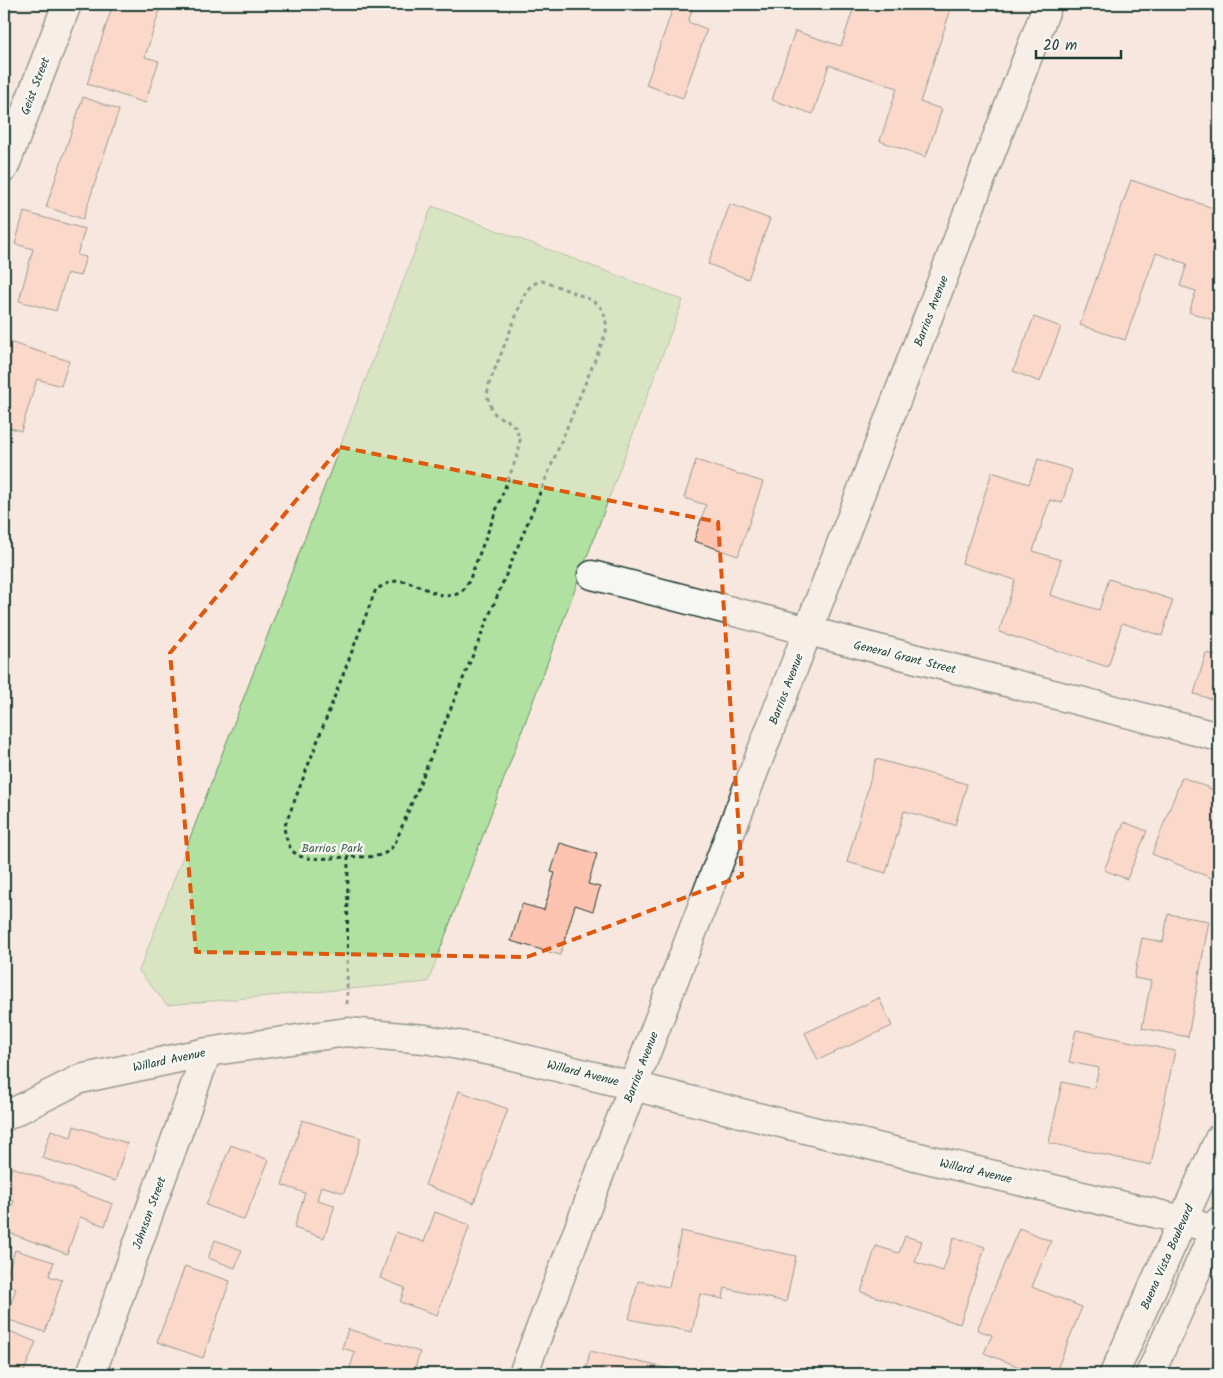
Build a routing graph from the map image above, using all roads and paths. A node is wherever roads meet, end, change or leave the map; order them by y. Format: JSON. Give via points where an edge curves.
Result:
{"nodes":[{"id":1,"x":67,"y":4,"type":"edge"},
{"id":2,"x":1048,"y":4,"type":"edge"},
{"id":3,"x":4,"y":168,"type":"edge"},
{"id":4,"x":592,"y":575,"type":"dead end"},
{"id":5,"x":808,"y":632,"type":"junction"},
{"id":6,"x":1219,"y":737,"type":"edge"},
{"id":7,"x":348,"y":857,"type":"junction"},
{"id":8,"x":347,"y":1032,"type":"junction"},
{"id":9,"x":207,"y":1052,"type":"junction"},
{"id":10,"x":634,"y":1086,"type":"junction"},
{"id":11,"x":4,"y":1118,"type":"edge"},
{"id":12,"x":1219,"y":1140,"type":"edge"},
{"id":13,"x":1183,"y":1220,"type":"junction"},
{"id":14,"x":1218,"y":1228,"type":"edge"},
{"id":15,"x":91,"y":1374,"type":"edge"},
{"id":16,"x":523,"y":1374,"type":"edge"},
{"id":17,"x":1114,"y":1374,"type":"edge"},
{"id":18,"x":1150,"y":1374,"type":"edge"}],
"edges":[{"from":1,"to":3,"type":"street","name":"Geist Street"},
{"from":2,"to":5,"type":"street","name":"Barrios Avenue"},
{"from":4,"to":5,"type":"street","name":"General Grant Street"},
{"from":5,"to":6,"type":"street","name":"General Grant Street"},
{"from":5,"to":10,"type":"street","name":"Barrios Avenue"},
{"from":7,"to":7,"type":"path","via":[[309,858],[296,854],[287,842],[284,828],[376,589],[399,581],[442,595],[453,595],[463,590],[519,451],[520,439],[514,427],[496,416],[487,396],[526,291],[542,281],[595,301],[604,310],[606,332],[396,841],[385,854]]},
{"from":7,"to":8,"type":"path"},
{"from":8,"to":9,"type":"street","name":"Willard Avenue"},
{"from":8,"to":10,"type":"street","name":"Willard Avenue","via":[[425,1039],[497,1052]]},
{"from":9,"to":11,"type":"street","name":"Willard Avenue","via":[[80,1079]]},
{"from":9,"to":15,"type":"street","name":"Johnson Street"},
{"from":10,"to":13,"type":"street","name":"Willard Avenue"},
{"from":10,"to":16,"type":"street","name":"Barrios Avenue"},
{"from":12,"to":13,"type":"street","name":"Buena Vista Boulevard"},
{"from":13,"to":14,"type":"street","name":"Willard Avenue"},
{"from":13,"to":17,"type":"street","name":"Buena Vista Boulevard"},
{"from":14,"to":18,"type":"street"}]}
